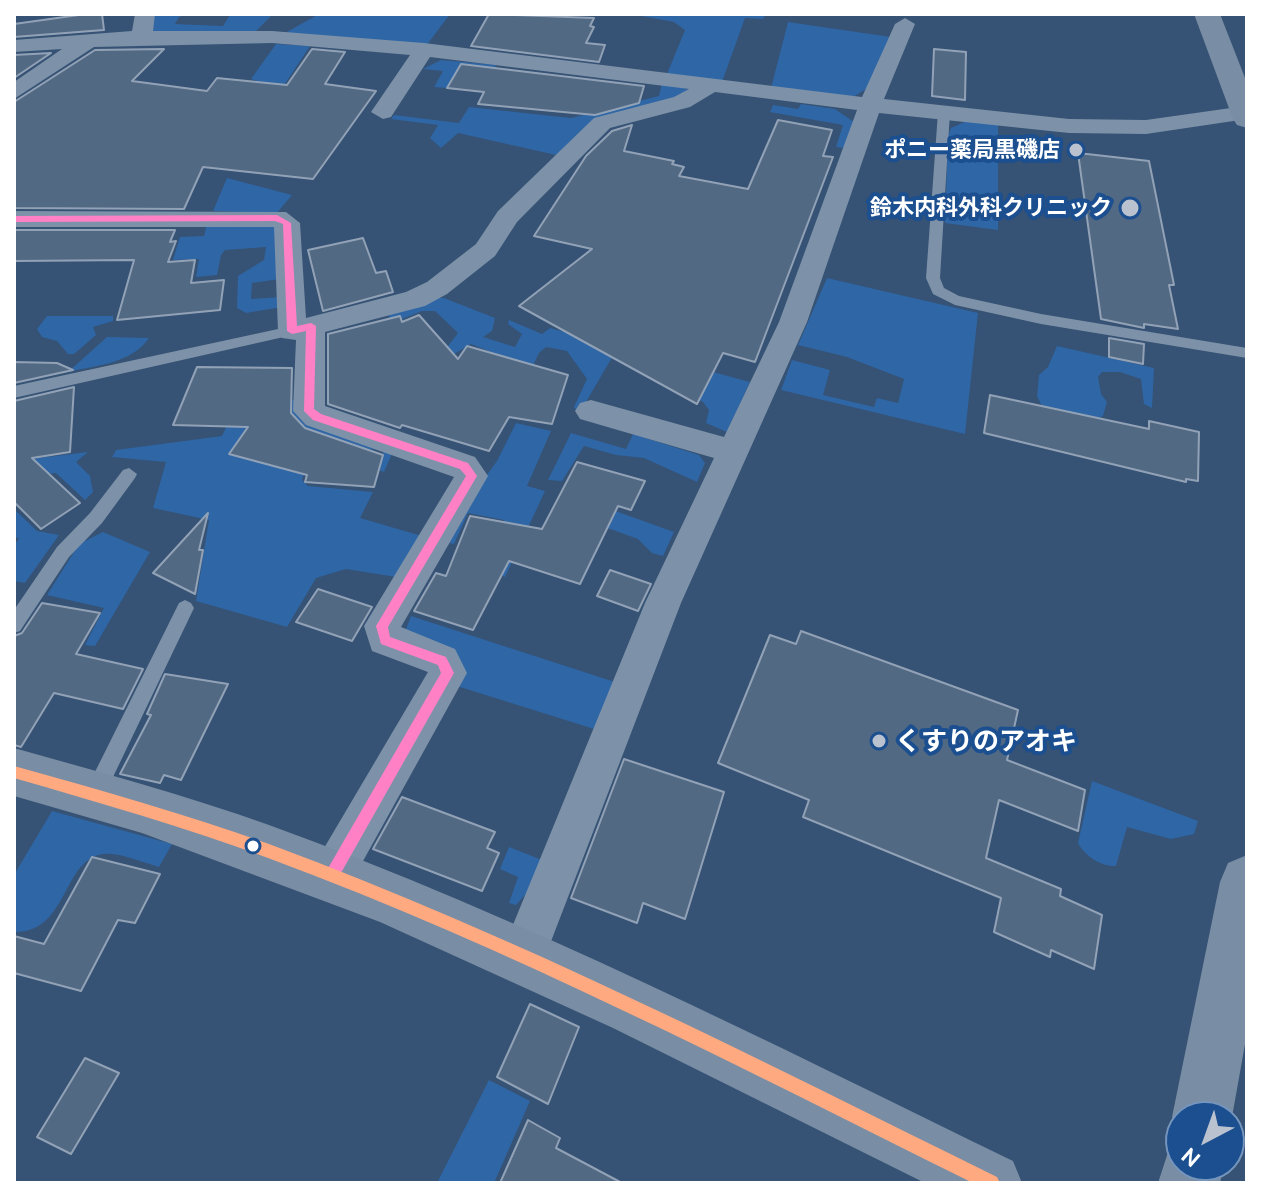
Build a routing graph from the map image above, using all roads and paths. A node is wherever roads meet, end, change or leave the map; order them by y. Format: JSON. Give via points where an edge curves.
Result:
{"nodes":[{"id":1,"x":145,"y":14,"type":"edge"},
{"id":2,"x":1207,"y":14,"type":"edge"},
{"id":3,"x":905,"y":24,"type":"dead end"},
{"id":4,"x":142,"y":37,"type":"junction"},
{"id":5,"x":89,"y":41,"type":"junction"},
{"id":6,"x":14,"y":46,"type":"edge"},
{"id":7,"x":424,"y":49,"type":"junction"},
{"id":8,"x":712,"y":85,"type":"junction"},
{"id":9,"x":14,"y":92,"type":"edge"},
{"id":10,"x":870,"y":105,"type":"junction"},
{"id":11,"x":383,"y":112,"type":"dead end"},
{"id":12,"x":944,"y":112,"type":"junction"},
{"id":13,"x":1246,"y":115,"type":"edge"},
{"id":14,"x":14,"y":219,"type":"edge"},
{"id":15,"x":302,"y":329,"type":"junction"},
{"id":16,"x":1247,"y":353,"type":"edge"},
{"id":17,"x":14,"y":392,"type":"edge"},
{"id":18,"x":591,"y":411,"type":"dead end"},
{"id":19,"x":733,"y":452,"type":"junction"},
{"id":20,"x":129,"y":474,"type":"dead end"},
{"id":21,"x":185,"y":608,"type":"dead end"},
{"id":22,"x":14,"y":625,"type":"edge"},
{"id":23,"x":14,"y":772,"type":"edge"},
{"id":24,"x":95,"y":793,"type":"junction"},
{"id":25,"x":332,"y":875,"type":"junction"},
{"id":26,"x":1247,"y":882,"type":"edge"},
{"id":27,"x":524,"y":954,"type":"junction"},
{"id":28,"x":1205,"y":1101,"type":"edge"},
{"id":29,"x":991,"y":1183,"type":"edge"}],
"edges":[{"from":1,"to":4,"type":"street"},
{"from":2,"to":13,"type":"street"},
{"from":3,"to":10,"type":"street"},
{"from":4,"to":5,"type":"street"},
{"from":4,"to":7,"type":"street","via":[[272,37]]},
{"from":5,"to":6,"type":"street"},
{"from":5,"to":9,"type":"street"},
{"from":7,"to":8,"type":"street"},
{"from":7,"to":11,"type":"street"},
{"from":8,"to":10,"type":"street"},
{"from":8,"to":15,"type":"street","via":[[682,102],[602,123],[507,217],[486,250],[437,288],[415,299]]},
{"from":10,"to":12,"type":"street"},
{"from":10,"to":19,"type":"street","via":[[793,322]]},
{"from":12,"to":13,"type":"street","via":[[1108,128]]},
{"from":12,"to":16,"type":"lane","via":[[933,278],[938,291],[955,300],[1041,319]]},
{"from":14,"to":15,"type":"street","via":[[277,218],[287,223]]},
{"from":15,"to":17,"type":"lane"},
{"from":15,"to":25,"type":"street","via":[[309,411],[464,466],[472,476],[382,626],[385,640],[442,661],[448,673]]},
{"from":18,"to":19,"type":"street"},
{"from":19,"to":27,"type":"street","via":[[663,603]]},
{"from":20,"to":22,"type":"lane","via":[[63,552]]},
{"from":21,"to":24,"type":"lane"},
{"from":23,"to":24,"type":"street"},
{"from":24,"to":25,"type":"street"},
{"from":25,"to":27,"type":"street"},
{"from":26,"to":28,"type":"street"},
{"from":27,"to":29,"type":"street"}]}
